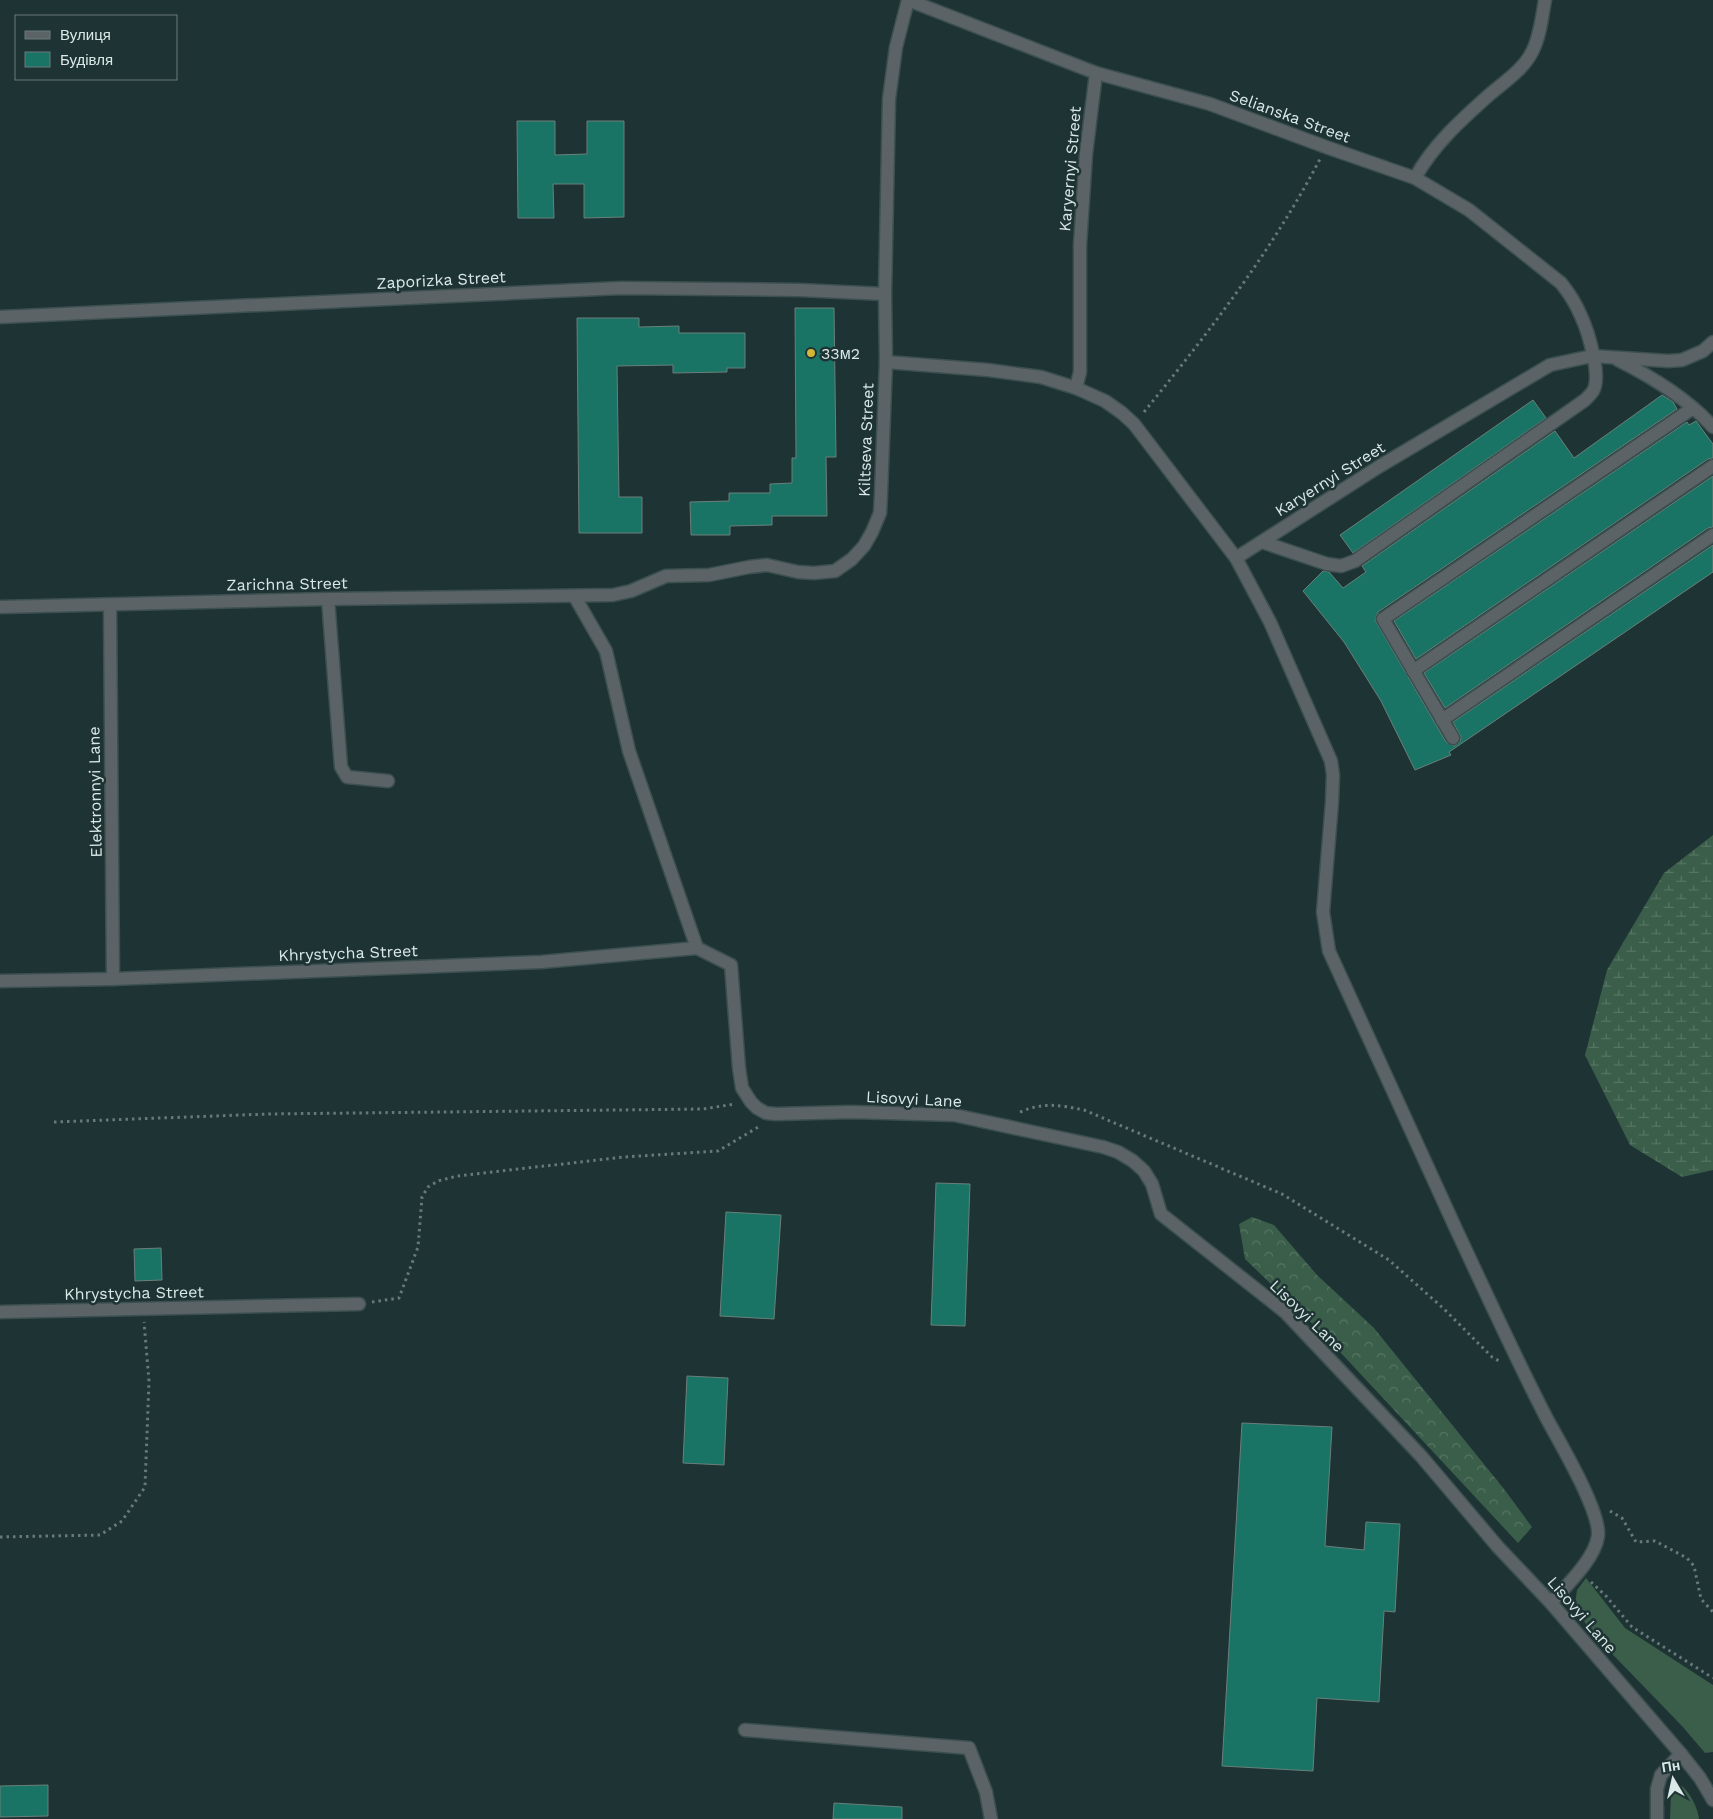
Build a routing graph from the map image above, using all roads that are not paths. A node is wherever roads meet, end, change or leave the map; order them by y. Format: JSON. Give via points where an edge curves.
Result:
{"nodes":[{"id":1,"x":908,"y":0,"type":"edge"},
{"id":2,"x":1545,"y":0,"type":"edge"},
{"id":3,"x":1096,"y":73,"type":"junction"},
{"id":4,"x":1415,"y":178,"type":"junction"},
{"id":5,"x":885,"y":294,"type":"junction"},
{"id":6,"x":0,"y":317,"type":"edge"},
{"id":7,"x":1713,"y":342,"type":"edge"},
{"id":8,"x":1592,"y":356,"type":"junction"},
{"id":9,"x":1614,"y":357,"type":"junction"},
{"id":10,"x":886,"y":362,"type":"junction"},
{"id":11,"x":1076,"y":388,"type":"junction"},
{"id":12,"x":1693,"y":408,"type":"junction"},
{"id":13,"x":1713,"y":426,"type":"edge"},
{"id":14,"x":1713,"y":466,"type":"edge"},
{"id":15,"x":1713,"y":535,"type":"edge"},
{"id":16,"x":1262,"y":542,"type":"junction"},
{"id":17,"x":1236,"y":558,"type":"junction"},
{"id":18,"x":575,"y":597,"type":"junction"},
{"id":19,"x":328,"y":599,"type":"junction"},
{"id":20,"x":110,"y":605,"type":"junction"},
{"id":21,"x":0,"y":607,"type":"edge"},
{"id":22,"x":1413,"y":670,"type":"junction"},
{"id":23,"x":1442,"y":720,"type":"junction"},
{"id":24,"x":1453,"y":738,"type":"dead end"},
{"id":25,"x":388,"y":781,"type":"dead end"},
{"id":26,"x":697,"y":948,"type":"junction"},
{"id":27,"x":114,"y":979,"type":"junction"},
{"id":28,"x":0,"y":981,"type":"edge"},
{"id":29,"x":359,"y":1304,"type":"road end"},
{"id":30,"x":0,"y":1312,"type":"edge"},
{"id":31,"x":1551,"y":1603,"type":"junction"},
{"id":32,"x":744,"y":1730,"type":"dead end"},
{"id":33,"x":1681,"y":1754,"type":"junction"},
{"id":34,"x":1713,"y":1800,"type":"edge"},
{"id":35,"x":992,"y":1819,"type":"edge"},
{"id":36,"x":1656,"y":1819,"type":"edge"}],
"edges":[{"from":1,"to":3,"type":"street","name":"Selianska Street"},
{"from":1,"to":5,"type":"street","name":"Kiltseva Street","via":[[896,47],[889,99]]},
{"from":2,"to":4,"type":"street","via":[[1537,38],[1526,62],[1439,143]]},
{"from":3,"to":4,"type":"street","name":"Selianska Street","via":[[1210,104]]},
{"from":3,"to":11,"type":"street","name":"Karyernyi Street","via":[[1085,163],[1080,244],[1080,372]]},
{"from":4,"to":8,"type":"street","name":"Selianska Street","via":[[1469,210],[1561,283],[1581,315]]},
{"from":5,"to":6,"type":"street","name":"Zaporizka Street","via":[[621,288]]},
{"from":5,"to":10,"type":"street","name":"Kiltseva Street"},
{"from":7,"to":9,"type":"street","name":"Karyernyi Street","via":[[1703,352],[1682,360]]},
{"from":8,"to":9,"type":"street","name":"Karyernyi Street"},
{"from":8,"to":16,"type":"street","name":"Karyernyi Street","via":[[1550,365],[1380,466]]},
{"from":8,"to":16,"type":"street","name":"Selianska Street","via":[[1597,378],[1594,390],[1585,400],[1355,561],[1341,566],[1328,564]]},
{"from":9,"to":12,"type":"street","via":[[1647,374]]},
{"from":10,"to":11,"type":"street","via":[[1041,377]]},
{"from":10,"to":18,"type":"street","name":"Kiltseva Street","via":[[880,513],[864,546],[852,559],[835,571],[814,573],[767,566],[750,567],[710,575],[666,576],[631,592]]},
{"from":11,"to":17,"type":"street","via":[[1105,401],[1134,424]]},
{"from":12,"to":13,"type":"street"},
{"from":12,"to":22,"type":"street","via":[[1383,619]]},
{"from":14,"to":22,"type":"street"},
{"from":15,"to":23,"type":"street"},
{"from":16,"to":17,"type":"street","name":"Karyernyi Street"},
{"from":17,"to":31,"type":"street","via":[[1270,622],[1331,760],[1332,802],[1323,912],[1329,951],[1526,1378],[1598,1523],[1594,1548],[1580,1572]]},
{"from":18,"to":19,"type":"street","name":"Zarichna Street"},
{"from":18,"to":26,"type":"street","via":[[606,650],[629,751]]},
{"from":19,"to":20,"type":"street","name":"Zarichna Street"},
{"from":19,"to":25,"type":"street","via":[[341,767],[347,777]]},
{"from":20,"to":21,"type":"street","name":"Zarichna Street"},
{"from":20,"to":27,"type":"street","name":"Elektronnyi Lane"},
{"from":22,"to":23,"type":"street"},
{"from":23,"to":24,"type":"street"},
{"from":26,"to":27,"type":"street","name":"Khrystycha Street","via":[[542,962]]},
{"from":26,"to":31,"type":"street","name":"Lisovyi Lane","via":[[731,965],[742,1088],[751,1102],[766,1113],[954,1115],[1103,1148],[1133,1161],[1152,1184],[1161,1214],[1284,1312],[1421,1456]]},
{"from":27,"to":28,"type":"street","name":"Khrystycha Street"},
{"from":29,"to":30,"type":"street","name":"Khrystycha Street"},
{"from":31,"to":33,"type":"street","name":"Lisovyi Lane"},
{"from":32,"to":35,"type":"street","via":[[969,1748],[986,1792]]},
{"from":33,"to":34,"type":"street","name":"Lisovyi Lane"},
{"from":33,"to":36,"type":"street","via":[[1661,1775]]}]}
